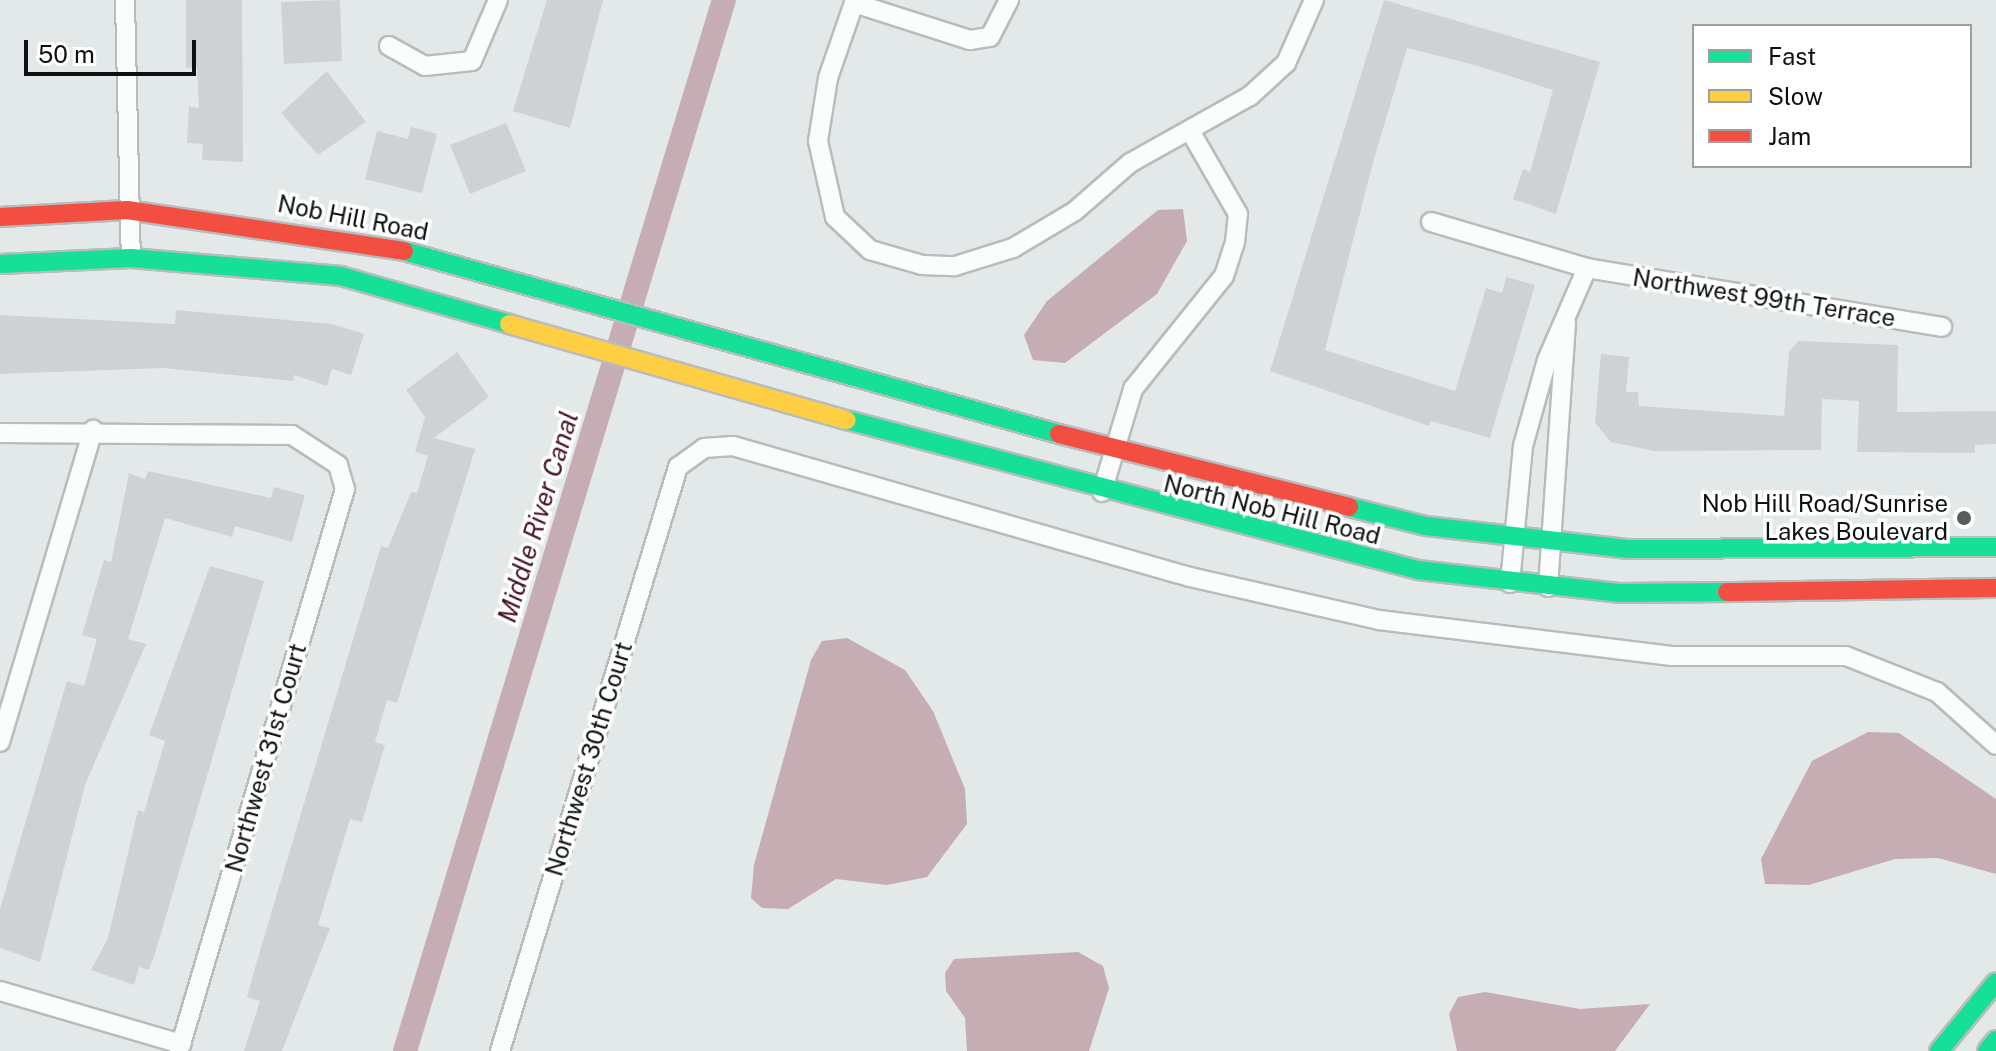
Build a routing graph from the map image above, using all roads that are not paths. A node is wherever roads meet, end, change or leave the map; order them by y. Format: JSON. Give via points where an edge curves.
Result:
{"nodes":[{"id":1,"x":125,"y":0,"type":"edge"},
{"id":2,"x":498,"y":0,"type":"edge"},
{"id":3,"x":1009,"y":0,"type":"edge"},
{"id":4,"x":1314,"y":0,"type":"edge"},
{"id":5,"x":855,"y":1,"type":"edge"},
{"id":6,"x":389,"y":46,"type":"dead end"},
{"id":7,"x":1190,"y":131,"type":"junction"},
{"id":8,"x":127,"y":210,"type":"junction"},
{"id":9,"x":0,"y":217,"type":"edge"},
{"id":10,"x":1431,"y":222,"type":"dead end"},
{"id":11,"x":131,"y":258,"type":"junction"},
{"id":12,"x":0,"y":264,"type":"edge"},
{"id":13,"x":1587,"y":268,"type":"junction"},
{"id":14,"x":566,"y":294,"type":"joint"},
{"id":15,"x":1566,"y":321,"type":"junction"},
{"id":16,"x":1942,"y":327,"type":"dead end"},
{"id":17,"x":93,"y":430,"type":"junction"},
{"id":18,"x":0,"y":433,"type":"edge"},
{"id":19,"x":1113,"y":449,"type":"junction"},
{"id":20,"x":1102,"y":492,"type":"junction"},
{"id":21,"x":1514,"y":538,"type":"junction"},
{"id":22,"x":1552,"y":542,"type":"junction"},
{"id":23,"x":1996,"y":547,"type":"edge"},
{"id":24,"x":1510,"y":583,"type":"junction"},
{"id":25,"x":1548,"y":587,"type":"junction"},
{"id":26,"x":1996,"y":588,"type":"edge"},
{"id":27,"x":0,"y":742,"type":"edge"},
{"id":28,"x":1996,"y":745,"type":"edge"},
{"id":29,"x":1996,"y":982,"type":"edge"},
{"id":30,"x":0,"y":991,"type":"edge"},
{"id":31,"x":1996,"y":1040,"type":"edge"},
{"id":32,"x":180,"y":1047,"type":"edge"},
{"id":33,"x":500,"y":1051,"type":"edge"},
{"id":34,"x":1939,"y":1051,"type":"edge"},
{"id":35,"x":1987,"y":1051,"type":"edge"}],
"edges":[{"from":1,"to":8,"type":"street"},
{"from":2,"to":6,"type":"street","via":[[472,61],[425,66]]},
{"from":3,"to":5,"type":"street","via":[[990,37],[970,40]]},
{"from":4,"to":7,"type":"street","via":[[1286,63],[1250,96]]},
{"from":5,"to":7,"type":"street","via":[[828,78],[819,172],[835,217],[870,250],[922,265],[955,266],[1013,248],[1075,211],[1130,163]]},
{"from":7,"to":19,"type":"street","via":[[1238,214],[1235,242],[1224,276],[1133,389]]},
{"from":8,"to":9,"type":"main road"},
{"from":8,"to":11,"type":"street"},
{"from":8,"to":14,"type":"main road","name":"Nob Hill Road","via":[[350,239]]},
{"from":10,"to":13,"type":"street","name":"Northwest 99th Terrace"},
{"from":11,"to":12,"type":"main road"},
{"from":11,"to":20,"type":"main road","name":"North Nob Hill Road","via":[[341,276],[667,364]]},
{"from":13,"to":15,"type":"street"},
{"from":13,"to":16,"type":"street","name":"Northwest 99th Terrace"},
{"from":14,"to":19,"type":"main road","name":"North Nob Hill Road"},
{"from":15,"to":21,"type":"street","via":[[1547,360],[1523,446]]},
{"from":15,"to":22,"type":"street"},
{"from":17,"to":18,"type":"street"},
{"from":17,"to":27,"type":"street"},
{"from":17,"to":32,"type":"street","name":"Northwest 31st Court","via":[[292,435],[338,465],[345,489]]},
{"from":19,"to":20,"type":"street"},
{"from":19,"to":21,"type":"main road","name":"North Nob Hill Road","via":[[1322,504]]},
{"from":20,"to":24,"type":"main road","name":"North Nob Hill Road","via":[[1316,549]]},
{"from":21,"to":22,"type":"main road","name":"North Nob Hill Road"},
{"from":21,"to":24,"type":"street"},
{"from":22,"to":23,"type":"main road","name":"North Nob Hill Road","via":[[1731,550]]},
{"from":22,"to":25,"type":"street"},
{"from":24,"to":25,"type":"main road","name":"North Nob Hill Road"},
{"from":25,"to":26,"type":"main road","name":"North Nob Hill Road","via":[[1749,596]]},
{"from":28,"to":33,"type":"street","name":"Northwest 30th Court","via":[[1937,692],[1846,656],[1672,656],[1379,620],[1190,577],[733,446],[704,448],[678,467]]},
{"from":29,"to":34,"type":"main road"},
{"from":30,"to":32,"type":"street"},
{"from":31,"to":35,"type":"main road"}]}
